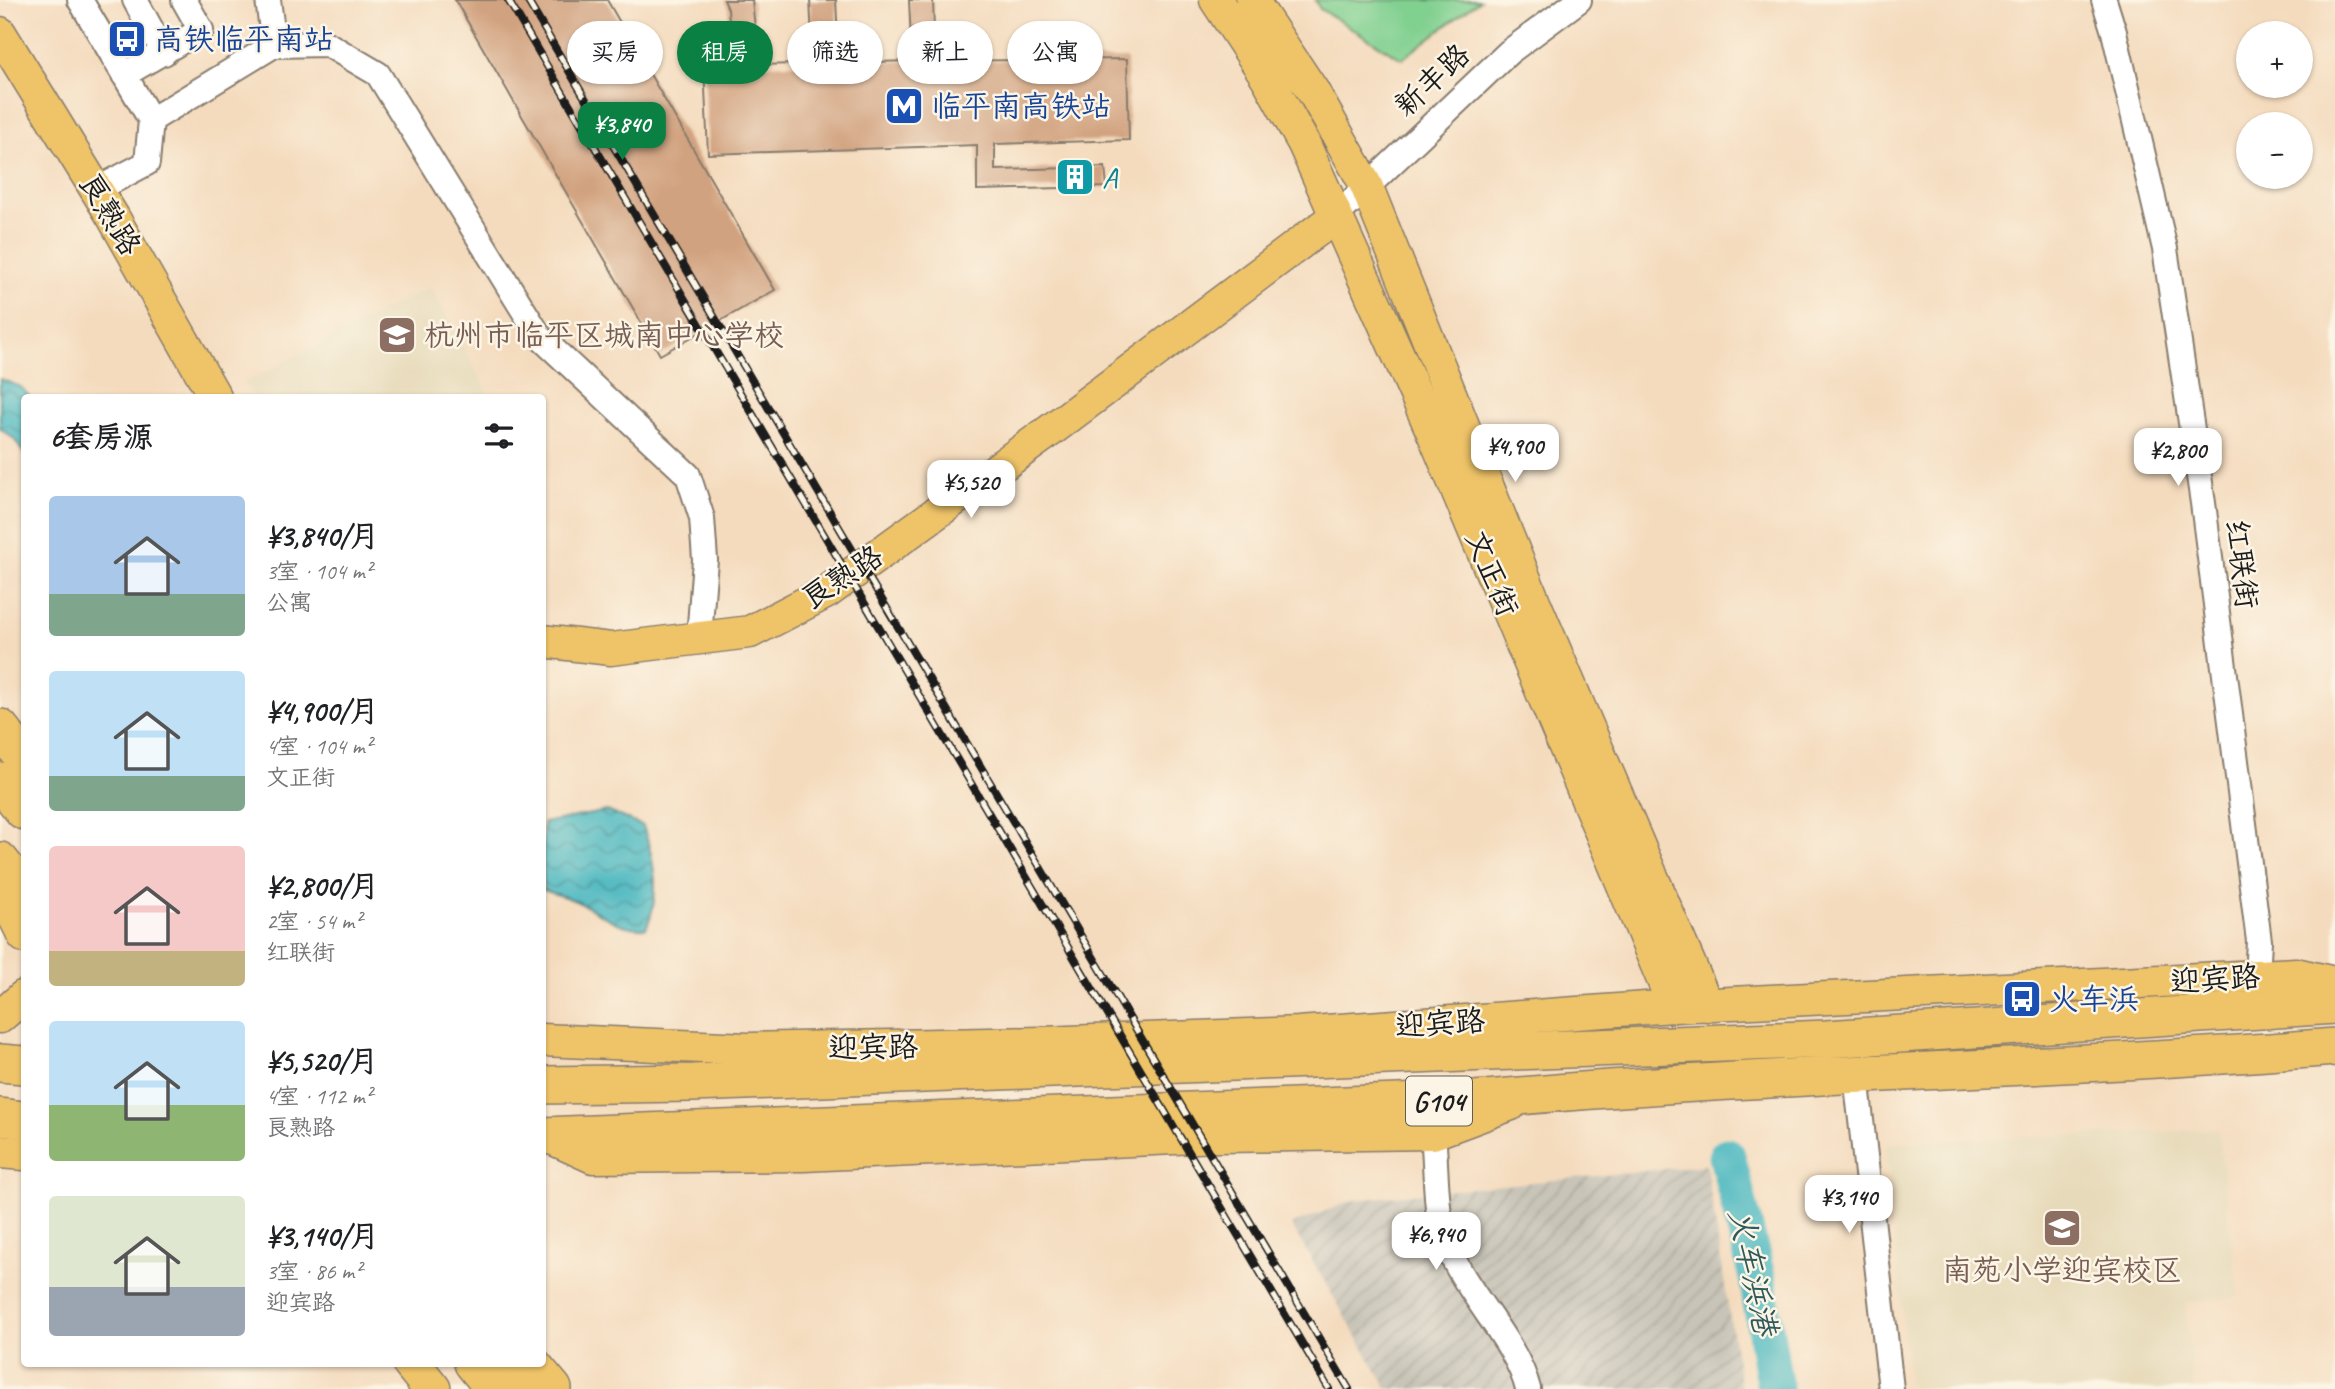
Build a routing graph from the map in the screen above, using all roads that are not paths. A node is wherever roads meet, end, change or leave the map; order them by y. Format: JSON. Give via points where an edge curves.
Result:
{"nodes":[{"id":1,"x":80,"y":0,"type":"edge"},
{"id":2,"x":135,"y":0,"type":"edge"},
{"id":3,"x":184,"y":0,"type":"edge"},
{"id":4,"x":268,"y":0,"type":"edge"},
{"id":5,"x":1216,"y":0,"type":"edge"},
{"id":6,"x":1252,"y":0,"type":"edge"},
{"id":7,"x":1579,"y":0,"type":"edge"},
{"id":8,"x":2104,"y":0,"type":"edge"},
{"id":9,"x":0,"y":33,"type":"edge"},
{"id":10,"x":274,"y":46,"type":"junction"},
{"id":11,"x":164,"y":53,"type":"junction"},
{"id":12,"x":124,"y":75,"type":"junction"},
{"id":13,"x":151,"y":120,"type":"junction"},
{"id":14,"x":1366,"y":185,"type":"junction"},
{"id":15,"x":96,"y":190,"type":"junction"},
{"id":16,"x":1335,"y":217,"type":"junction"},
{"id":17,"x":213,"y":394,"type":"edge"},
{"id":18,"x":699,"y":638,"type":"junction"},
{"id":19,"x":546,"y":641,"type":"edge"},
{"id":20,"x":0,"y":728,"type":"edge"},
{"id":21,"x":21,"y":754,"type":"edge"},
{"id":22,"x":0,"y":756,"type":"edge"},
{"id":23,"x":0,"y":781,"type":"edge"},
{"id":24,"x":21,"y":782,"type":"edge"},
{"id":25,"x":21,"y":807,"type":"edge"},
{"id":26,"x":0,"y":861,"type":"edge"},
{"id":27,"x":0,"y":887,"type":"edge"},
{"id":28,"x":21,"y":887,"type":"edge"},
{"id":29,"x":21,"y":912,"type":"edge"},
{"id":30,"x":21,"y":930,"type":"edge"},
{"id":31,"x":2257,"y":976,"type":"junction"},
{"id":32,"x":2335,"y":983,"type":"edge"},
{"id":33,"x":21,"y":999,"type":"edge"},
{"id":34,"x":1707,"y":1005,"type":"junction"},
{"id":35,"x":2335,"y":1005,"type":"edge"},
{"id":36,"x":1674,"y":1006,"type":"junction"},
{"id":37,"x":0,"y":1017,"type":"edge"},
{"id":38,"x":546,"y":1040,"type":"edge"},
{"id":39,"x":2335,"y":1047,"type":"edge"},
{"id":40,"x":0,"y":1063,"type":"edge"},
{"id":41,"x":21,"y":1065,"type":"edge"},
{"id":42,"x":1856,"y":1075,"type":"junction"},
{"id":43,"x":546,"y":1085,"type":"edge"},
{"id":44,"x":1538,"y":1094,"type":"junction"},
{"id":45,"x":0,"y":1117,"type":"edge"},
{"id":46,"x":21,"y":1120,"type":"edge"},
{"id":47,"x":1433,"y":1133,"type":"junction"},
{"id":48,"x":546,"y":1137,"type":"edge"},
{"id":49,"x":546,"y":1138,"type":"edge"},
{"id":50,"x":0,"y":1152,"type":"edge"},
{"id":51,"x":21,"y":1154,"type":"edge"},
{"id":52,"x":391,"y":1367,"type":"edge"},
{"id":53,"x":393,"y":1367,"type":"edge"},
{"id":54,"x":414,"y":1367,"type":"edge"},
{"id":55,"x":498,"y":1368,"type":"edge"},
{"id":56,"x":405,"y":1389,"type":"edge"},
{"id":57,"x":412,"y":1389,"type":"edge"},
{"id":58,"x":432,"y":1389,"type":"edge"},
{"id":59,"x":518,"y":1389,"type":"edge"},
{"id":60,"x":553,"y":1389,"type":"edge"},
{"id":61,"x":1528,"y":1389,"type":"edge"},
{"id":62,"x":1891,"y":1389,"type":"edge"}],
"edges":[{"from":1,"to":12,"type":"street"},
{"from":2,"to":11,"type":"street"},
{"from":3,"to":11,"type":"street","via":[[201,30]]},
{"from":4,"to":10,"type":"street"},
{"from":5,"to":16,"type":"main road","name":"文正街","via":[[1268,79],[1304,145]]},
{"from":6,"to":14,"type":"main road","name":"文正街","via":[[1314,93]]},
{"from":7,"to":14,"type":"street","name":"新丰路","via":[[1509,52]]},
{"from":8,"to":31,"type":"street","name":"红联街","via":[[2165,249],[2259,941]]},
{"from":9,"to":15,"type":"main road","name":"良熟路"},
{"from":10,"to":13,"type":"street"},
{"from":10,"to":18,"type":"street","via":[[327,44],[378,74],[540,337],[688,475],[702,518],[705,560]]},
{"from":11,"to":12,"type":"street"},
{"from":12,"to":13,"type":"street"},
{"from":13,"to":15,"type":"street","via":[[147,163]]},
{"from":14,"to":16,"type":"street","name":"新丰路"},
{"from":14,"to":34,"type":"main road","name":"文正街","via":[[1530,591]]},
{"from":15,"to":17,"type":"main road","name":"良熟路"},
{"from":16,"to":18,"type":"main road","name":"良熟路","via":[[827,592],[750,632]]},
{"from":16,"to":36,"type":"main road","name":"文正街","via":[[1434,435]]},
{"from":18,"to":19,"type":"main road","name":"良熟路","via":[[611,649]]},
{"from":20,"to":21,"type":"highway"},
{"from":22,"to":24,"type":"main road"},
{"from":23,"to":25,"type":"highway"},
{"from":26,"to":28,"type":"highway"},
{"from":27,"to":29,"type":"main road"},
{"from":27,"to":30,"type":"main road"},
{"from":31,"to":32,"type":"main road","name":"迎宾路","via":[[2296,974]]},
{"from":31,"to":34,"type":"main road","name":"迎宾路"},
{"from":33,"to":37,"type":"main road"},
{"from":34,"to":36,"type":"main road","name":"迎宾路"},
{"from":35,"to":43,"type":"highway","name":"迎宾路","number":"G104","via":[[1826,1039]]},
{"from":36,"to":38,"type":"main road","name":"迎宾路","via":[[1298,1033],[1042,1043],[748,1049]]},
{"from":39,"to":42,"type":"highway","number":"G104","via":[[2192,1059]]},
{"from":40,"to":41,"type":"highway"},
{"from":42,"to":44,"type":"highway","number":"G104"},
{"from":42,"to":62,"type":"street"},
{"from":44,"to":47,"type":"main road"},
{"from":44,"to":48,"type":"highway","number":"G104"},
{"from":45,"to":46,"type":"highway"},
{"from":47,"to":49,"type":"main road","via":[[1218,1136],[804,1155],[593,1157]]},
{"from":47,"to":61,"type":"street","via":[[1443,1234],[1478,1304],[1523,1370]]},
{"from":50,"to":51,"type":"main road"},
{"from":52,"to":56,"type":"highway"},
{"from":53,"to":57,"type":"main road"},
{"from":54,"to":58,"type":"highway"},
{"from":55,"to":59,"type":"main road"},
{"from":55,"to":60,"type":"highway"}]}
